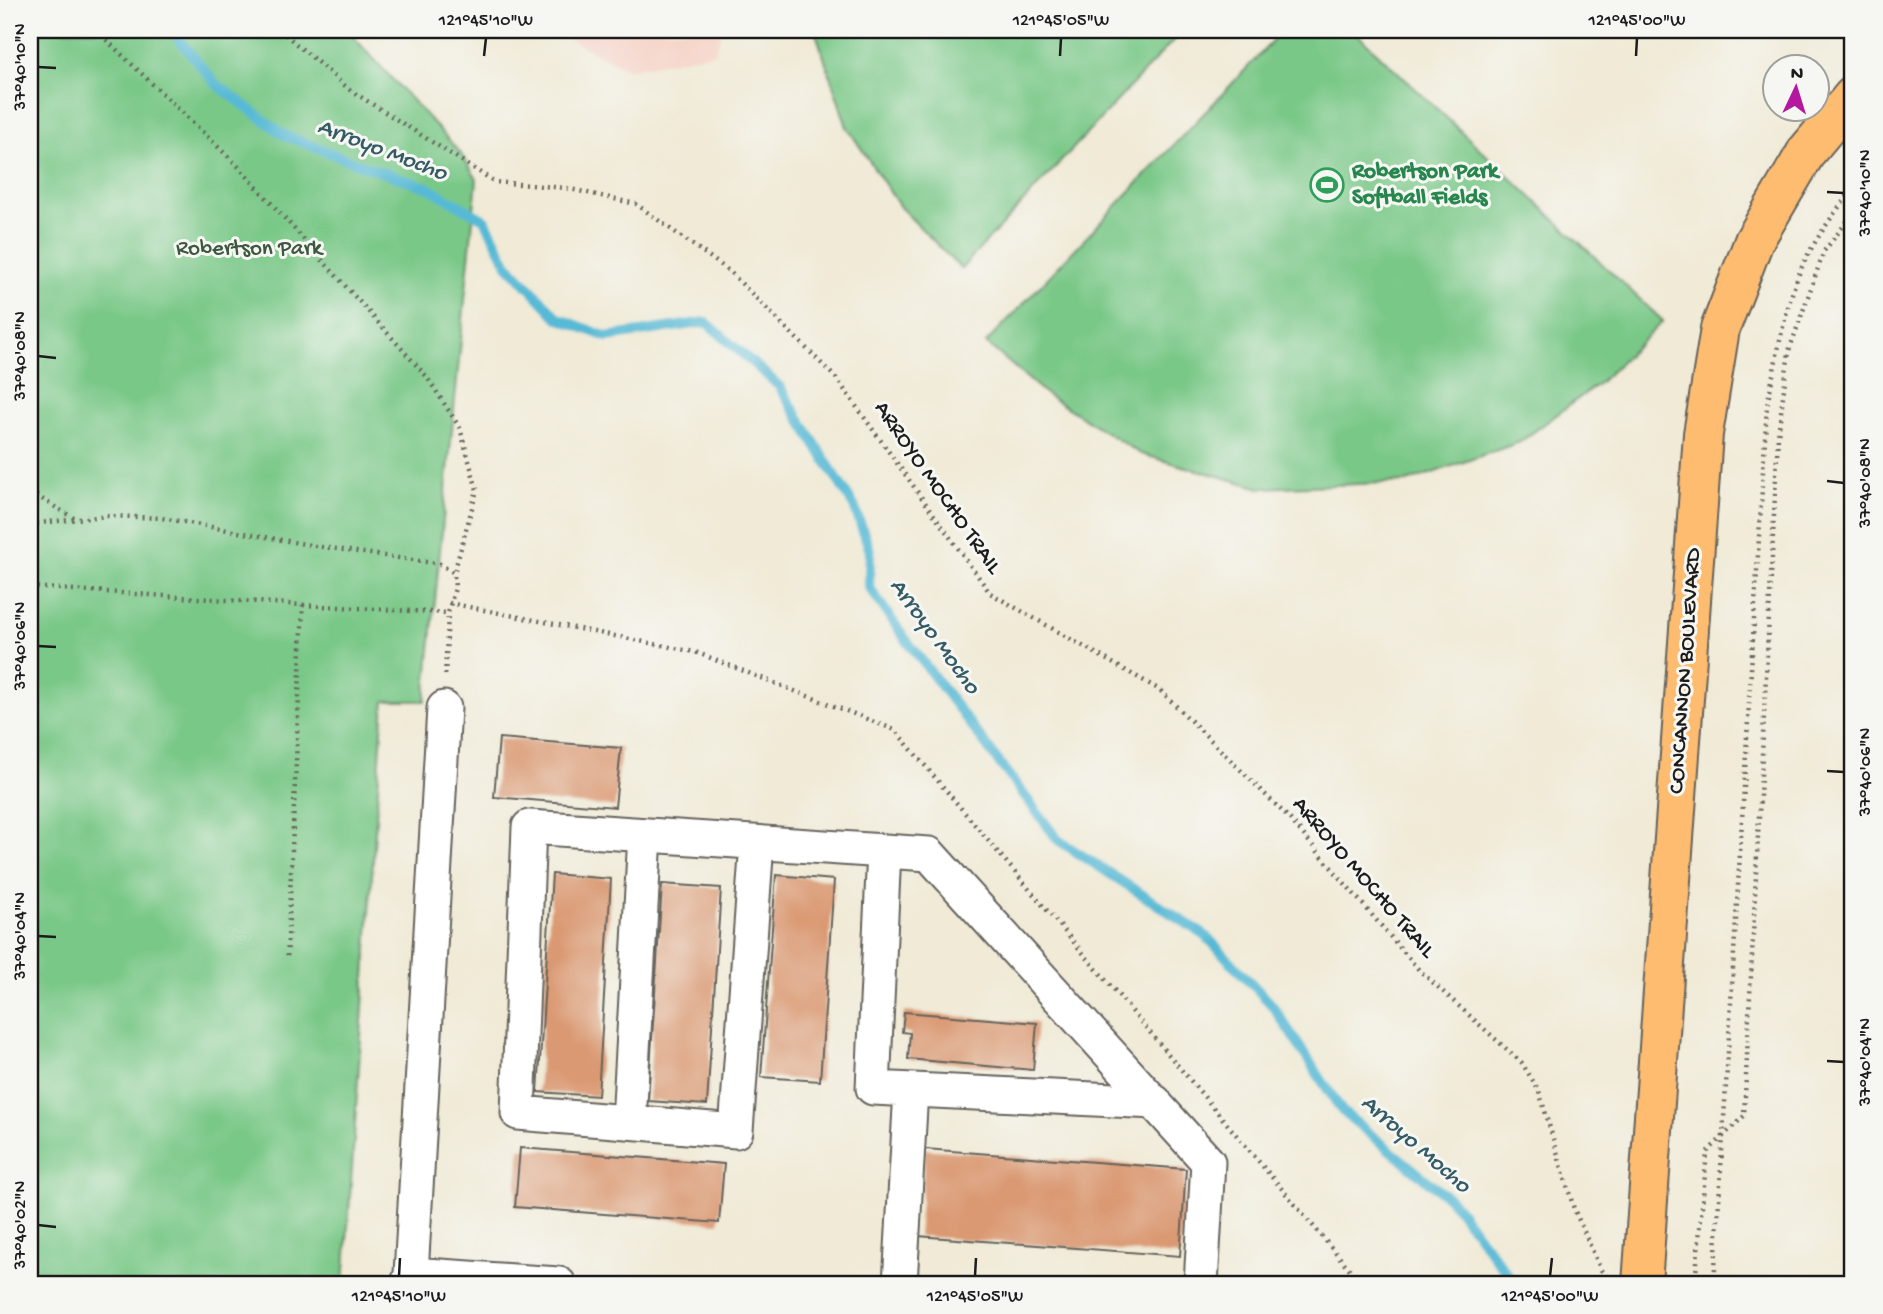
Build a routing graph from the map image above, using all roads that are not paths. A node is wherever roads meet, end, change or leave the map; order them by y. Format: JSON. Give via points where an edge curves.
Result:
{"nodes":[{"id":1,"x":1853,"y":96,"type":"edge"},
{"id":2,"x":444,"y":708,"type":"road end"},
{"id":3,"x":645,"y":835,"type":"junction"},
{"id":4,"x":757,"y":843,"type":"junction"},
{"id":5,"x":884,"y":851,"type":"junction"},
{"id":6,"x":911,"y":1090,"type":"junction"},
{"id":7,"x":1155,"y":1102,"type":"junction"},
{"id":8,"x":629,"y":1122,"type":"junction"},
{"id":9,"x":410,"y":1279,"type":"edge"},
{"id":10,"x":1633,"y":1280,"type":"edge"},
{"id":11,"x":539,"y":1284,"type":"edge"},
{"id":12,"x":900,"y":1284,"type":"edge"},
{"id":13,"x":1201,"y":1284,"type":"edge"}],
"edges":[{"from":1,"to":10,"type":"main road","name":"CONCANNON BOULEVARD","via":[[1807,152],[1754,241],[1720,329],[1703,434]]},
{"from":2,"to":9,"type":"lane"},
{"from":3,"to":4,"type":"lane"},
{"from":3,"to":8,"type":"lane"},
{"from":3,"to":8,"type":"lane","via":[[529,828],[518,1114]]},
{"from":4,"to":5,"type":"lane"},
{"from":4,"to":8,"type":"lane","via":[[736,1131]]},
{"from":5,"to":6,"type":"lane","via":[[873,1088]]},
{"from":5,"to":7,"type":"lane","via":[[929,855]]},
{"from":6,"to":7,"type":"lane"},
{"from":6,"to":12,"type":"lane"},
{"from":7,"to":13,"type":"lane","via":[[1208,1162]]},
{"from":9,"to":11,"type":"lane"}]}
